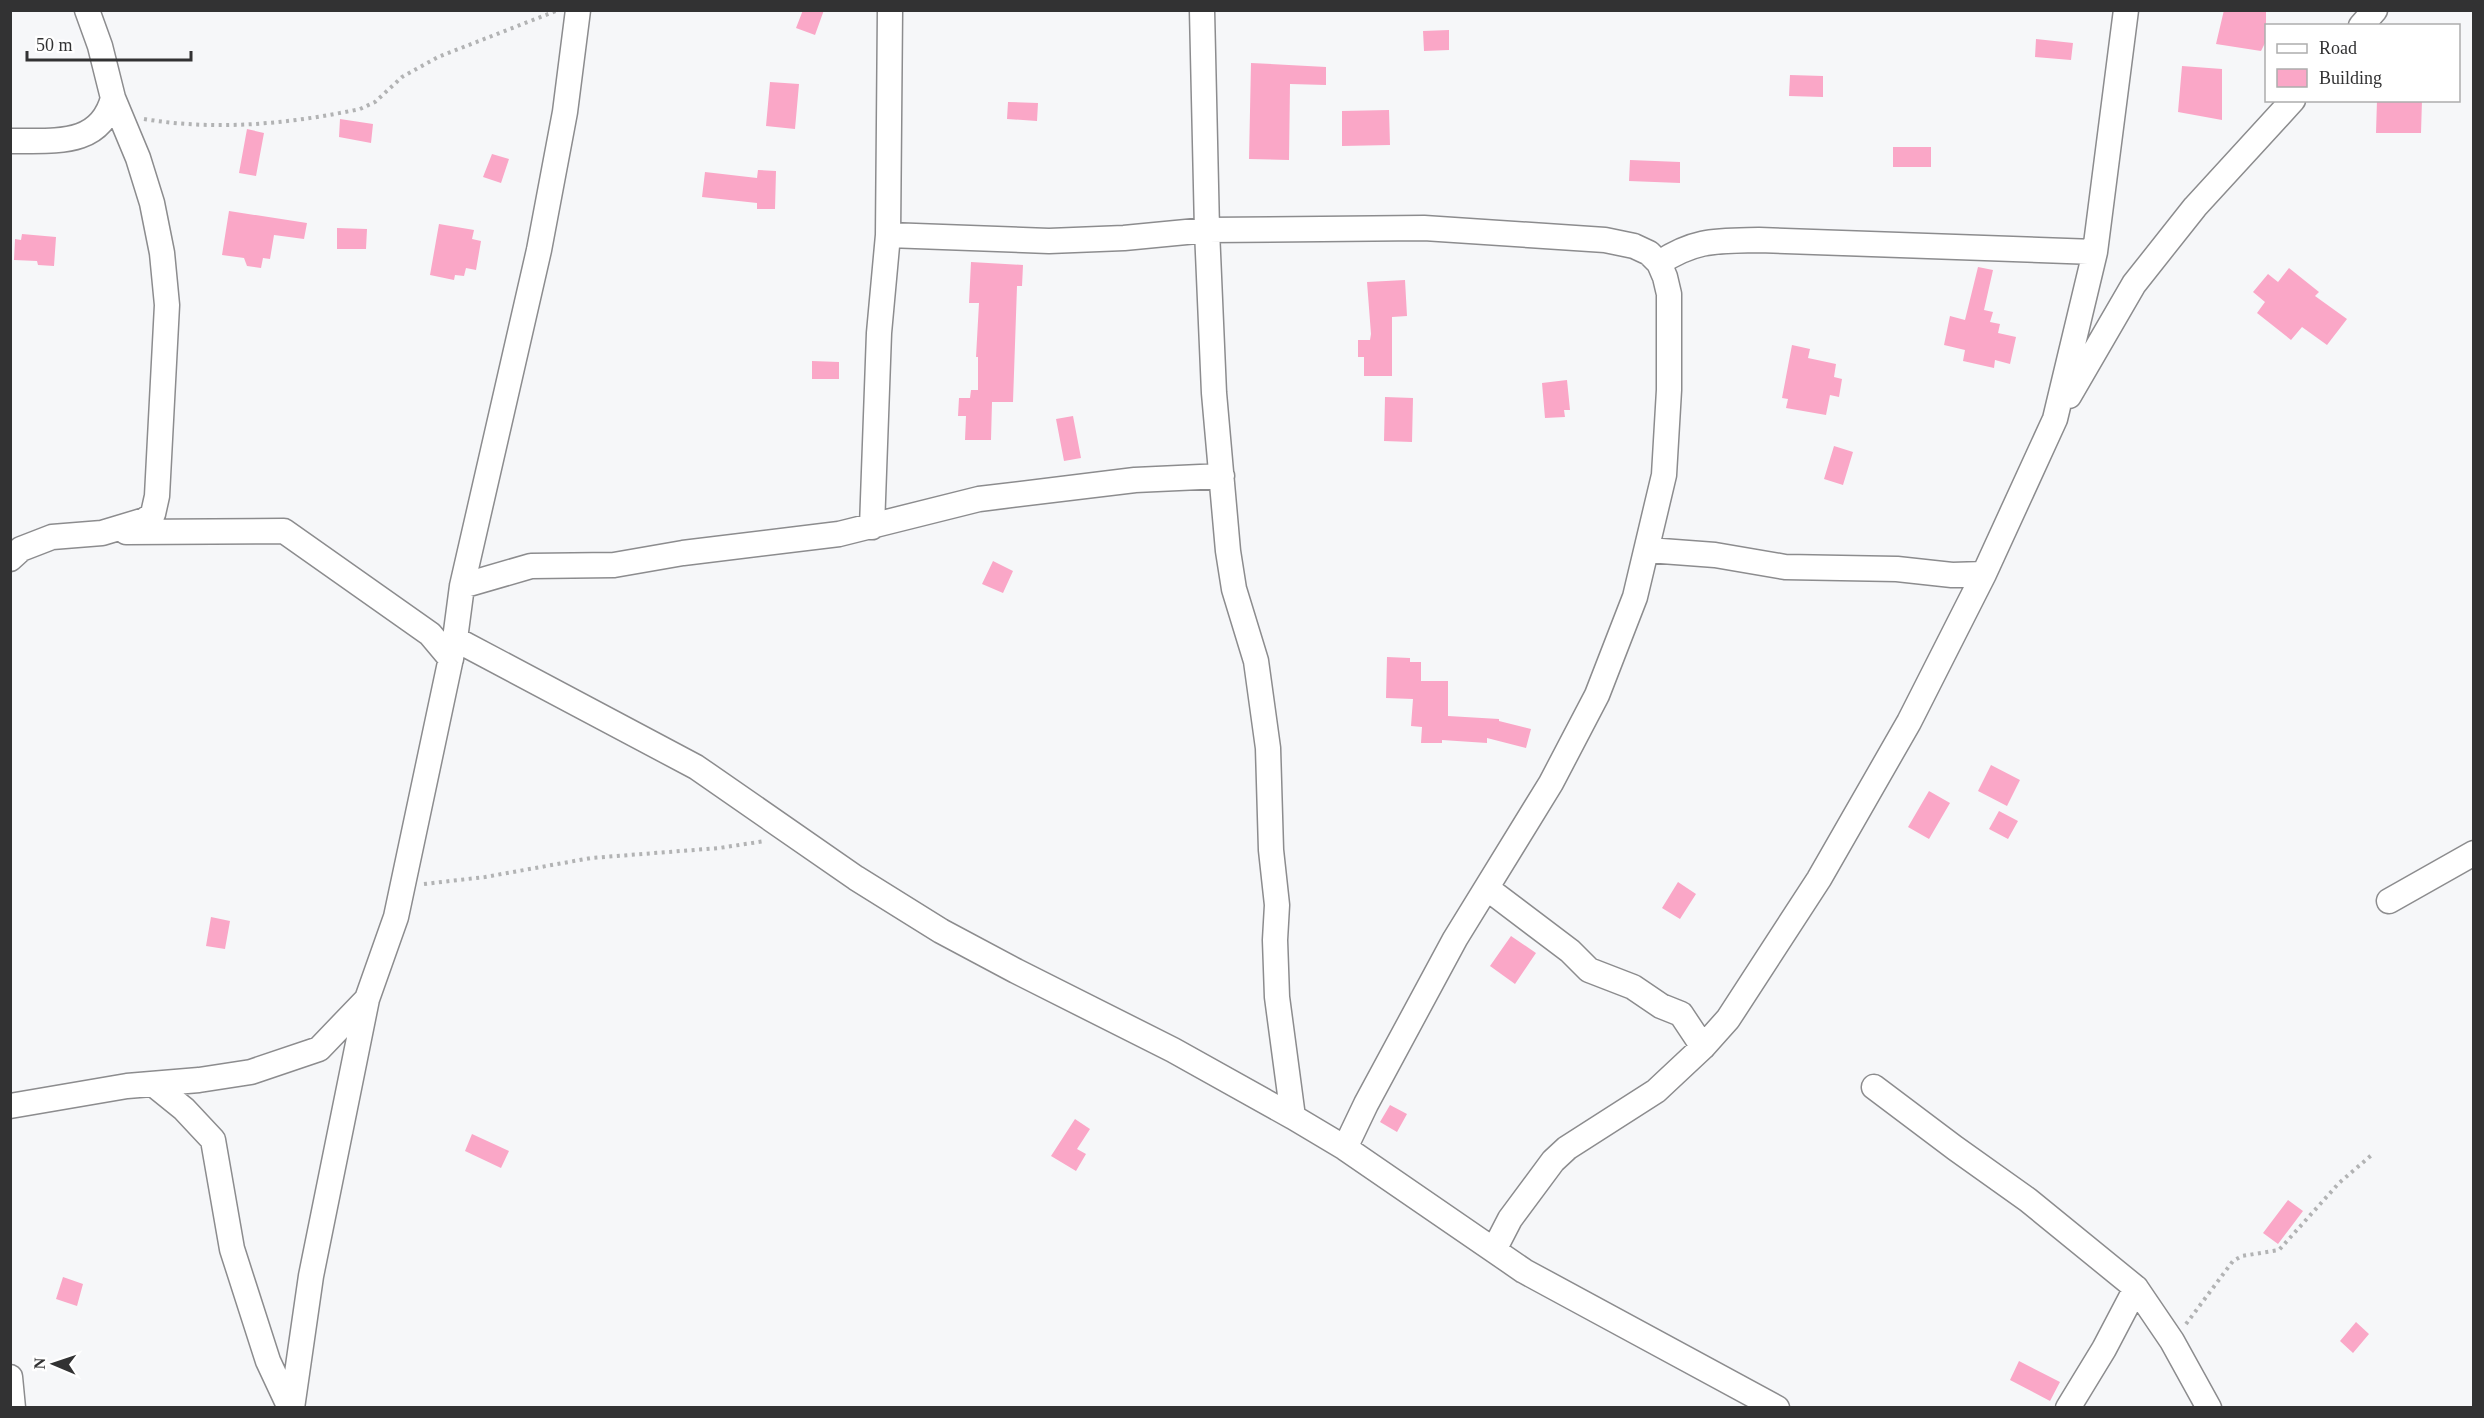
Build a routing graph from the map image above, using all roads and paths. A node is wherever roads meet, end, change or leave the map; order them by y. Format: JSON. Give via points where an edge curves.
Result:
{"nodes":[{"id":1,"x":87,"y":10,"type":"edge"},
{"id":2,"x":108,"y":10,"type":"edge"},
{"id":3,"x":558,"y":10,"type":"edge"},
{"id":4,"x":578,"y":10,"type":"edge"},
{"id":5,"x":890,"y":10,"type":"edge"},
{"id":6,"x":1202,"y":10,"type":"edge"},
{"id":7,"x":2126,"y":10,"type":"edge"},
{"id":8,"x":2375,"y":10,"type":"edge"},
{"id":9,"x":2363,"y":24,"type":"edge"},
{"id":10,"x":100,"y":46,"type":"junction"},
{"id":11,"x":2291,"y":102,"type":"edge"},
{"id":12,"x":116,"y":106,"type":"junction"},
{"id":13,"x":10,"y":141,"type":"edge"},
{"id":14,"x":1207,"y":230,"type":"junction"},
{"id":15,"x":888,"y":234,"type":"junction"},
{"id":16,"x":2095,"y":252,"type":"junction"},
{"id":17,"x":1659,"y":263,"type":"junction"},
{"id":18,"x":2055,"y":419,"type":"junction"},
{"id":19,"x":1222,"y":476,"type":"junction"},
{"id":20,"x":872,"y":527,"type":"junction"},
{"id":21,"x":102,"y":532,"type":"junction"},
{"id":22,"x":1648,"y":550,"type":"junction"},
{"id":23,"x":10,"y":558,"type":"edge"},
{"id":24,"x":1984,"y":574,"type":"junction"},
{"id":25,"x":462,"y":586,"type":"junction"},
{"id":26,"x":453,"y":649,"type":"junction"},
{"id":27,"x":798,"y":837,"type":"junction"},
{"id":28,"x":2474,"y":853,"type":"edge"},
{"id":29,"x":403,"y":887,"type":"junction"},
{"id":30,"x":1488,"y":888,"type":"junction"},
{"id":31,"x":2389,"y":901,"type":"dead end"},
{"id":32,"x":368,"y":999,"type":"junction"},
{"id":33,"x":1703,"y":1047,"type":"junction"},
{"id":34,"x":153,"y":1084,"type":"junction"},
{"id":35,"x":1874,"y":1087,"type":"dead end"},
{"id":36,"x":10,"y":1106,"type":"edge"},
{"id":37,"x":1293,"y":1117,"type":"junction"},
{"id":38,"x":1345,"y":1148,"type":"junction"},
{"id":39,"x":2374,"y":1153,"type":"dead end"},
{"id":40,"x":1494,"y":1250,"type":"junction"},
{"id":41,"x":2136,"y":1288,"type":"junction"},
{"id":42,"x":2172,"y":1341,"type":"junction"},
{"id":43,"x":10,"y":1377,"type":"edge"},
{"id":44,"x":13,"y":1407,"type":"edge"},
{"id":45,"x":291,"y":1407,"type":"edge"},
{"id":46,"x":1778,"y":1407,"type":"edge"},
{"id":47,"x":2068,"y":1407,"type":"edge"},
{"id":48,"x":2209,"y":1407,"type":"edge"}],
"edges":[{"from":1,"to":10,"type":"street"},
{"from":2,"to":10,"type":"street"},
{"from":3,"to":12,"type":"path","via":[[438,57],[402,77],[360,110],[219,126],[170,123]]},
{"from":4,"to":25,"type":"street","via":[[566,111],[539,250]]},
{"from":5,"to":15,"type":"street"},
{"from":6,"to":14,"type":"street"},
{"from":7,"to":16,"type":"street"},
{"from":8,"to":9,"type":"street"},
{"from":10,"to":12,"type":"street"},
{"from":11,"to":18,"type":"street","via":[[2196,207],[2134,284]]},
{"from":12,"to":13,"type":"street","via":[[89,133],[70,138]]},
{"from":12,"to":21,"type":"street","via":[[153,203],[167,305],[154,508],[145,520]]},
{"from":14,"to":15,"type":"street","via":[[1077,241]]},
{"from":14,"to":17,"type":"street","via":[[1424,228],[1585,238],[1634,246]]},
{"from":14,"to":19,"type":"street"},
{"from":15,"to":20,"type":"street","via":[[879,333]]},
{"from":16,"to":17,"type":"street","via":[[1759,240],[1705,242],[1680,249]]},
{"from":16,"to":18,"type":"street"},
{"from":17,"to":22,"type":"street","via":[[1669,294],[1669,390],[1664,475]]},
{"from":18,"to":24,"type":"street"},
{"from":19,"to":20,"type":"street","via":[[1134,480],[990,498]]},
{"from":19,"to":37,"type":"street","via":[[1234,589],[1256,661],[1268,748],[1277,905],[1277,997]]},
{"from":20,"to":25,"type":"street","via":[[614,565],[531,566]]},
{"from":21,"to":23,"type":"street","via":[[52,537],[21,549]]},
{"from":21,"to":26,"type":"street","via":[[284,531]]},
{"from":22,"to":24,"type":"street","via":[[1714,555],[1785,567]]},
{"from":22,"to":30,"type":"street","via":[[1635,597],[1597,695],[1551,783]]},
{"from":24,"to":33,"type":"street","via":[[1909,722],[1819,879],[1728,1019]]},
{"from":25,"to":26,"type":"street"},
{"from":26,"to":27,"type":"street","via":[[696,767]]},
{"from":26,"to":29,"type":"street"},
{"from":27,"to":29,"type":"path","via":[[591,858]]},
{"from":27,"to":37,"type":"street","via":[[941,931],[1173,1050]]},
{"from":28,"to":31,"type":"street"},
{"from":29,"to":32,"type":"street"},
{"from":30,"to":33,"type":"street","via":[[1589,970],[1634,987],[1661,1006],[1681,1014]]},
{"from":30,"to":38,"type":"street","via":[[1455,939]]},
{"from":32,"to":34,"type":"street","via":[[319,1049],[251,1072]]},
{"from":32,"to":45,"type":"street","via":[[311,1276]]},
{"from":33,"to":40,"type":"street","via":[[1656,1091],[1553,1161],[1510,1219]]},
{"from":34,"to":36,"type":"street"},
{"from":34,"to":45,"type":"street","via":[[184,1109],[215,1145],[232,1249],[268,1361]]},
{"from":35,"to":41,"type":"street","via":[[2028,1200]]},
{"from":37,"to":38,"type":"street"},
{"from":38,"to":40,"type":"street"},
{"from":39,"to":42,"type":"path","via":[[2339,1183],[2279,1250],[2242,1256],[2229,1265]]},
{"from":40,"to":46,"type":"street","via":[[1558,1291]]},
{"from":41,"to":42,"type":"street"},
{"from":41,"to":47,"type":"street"},
{"from":42,"to":48,"type":"street"},
{"from":43,"to":44,"type":"street"}]}
